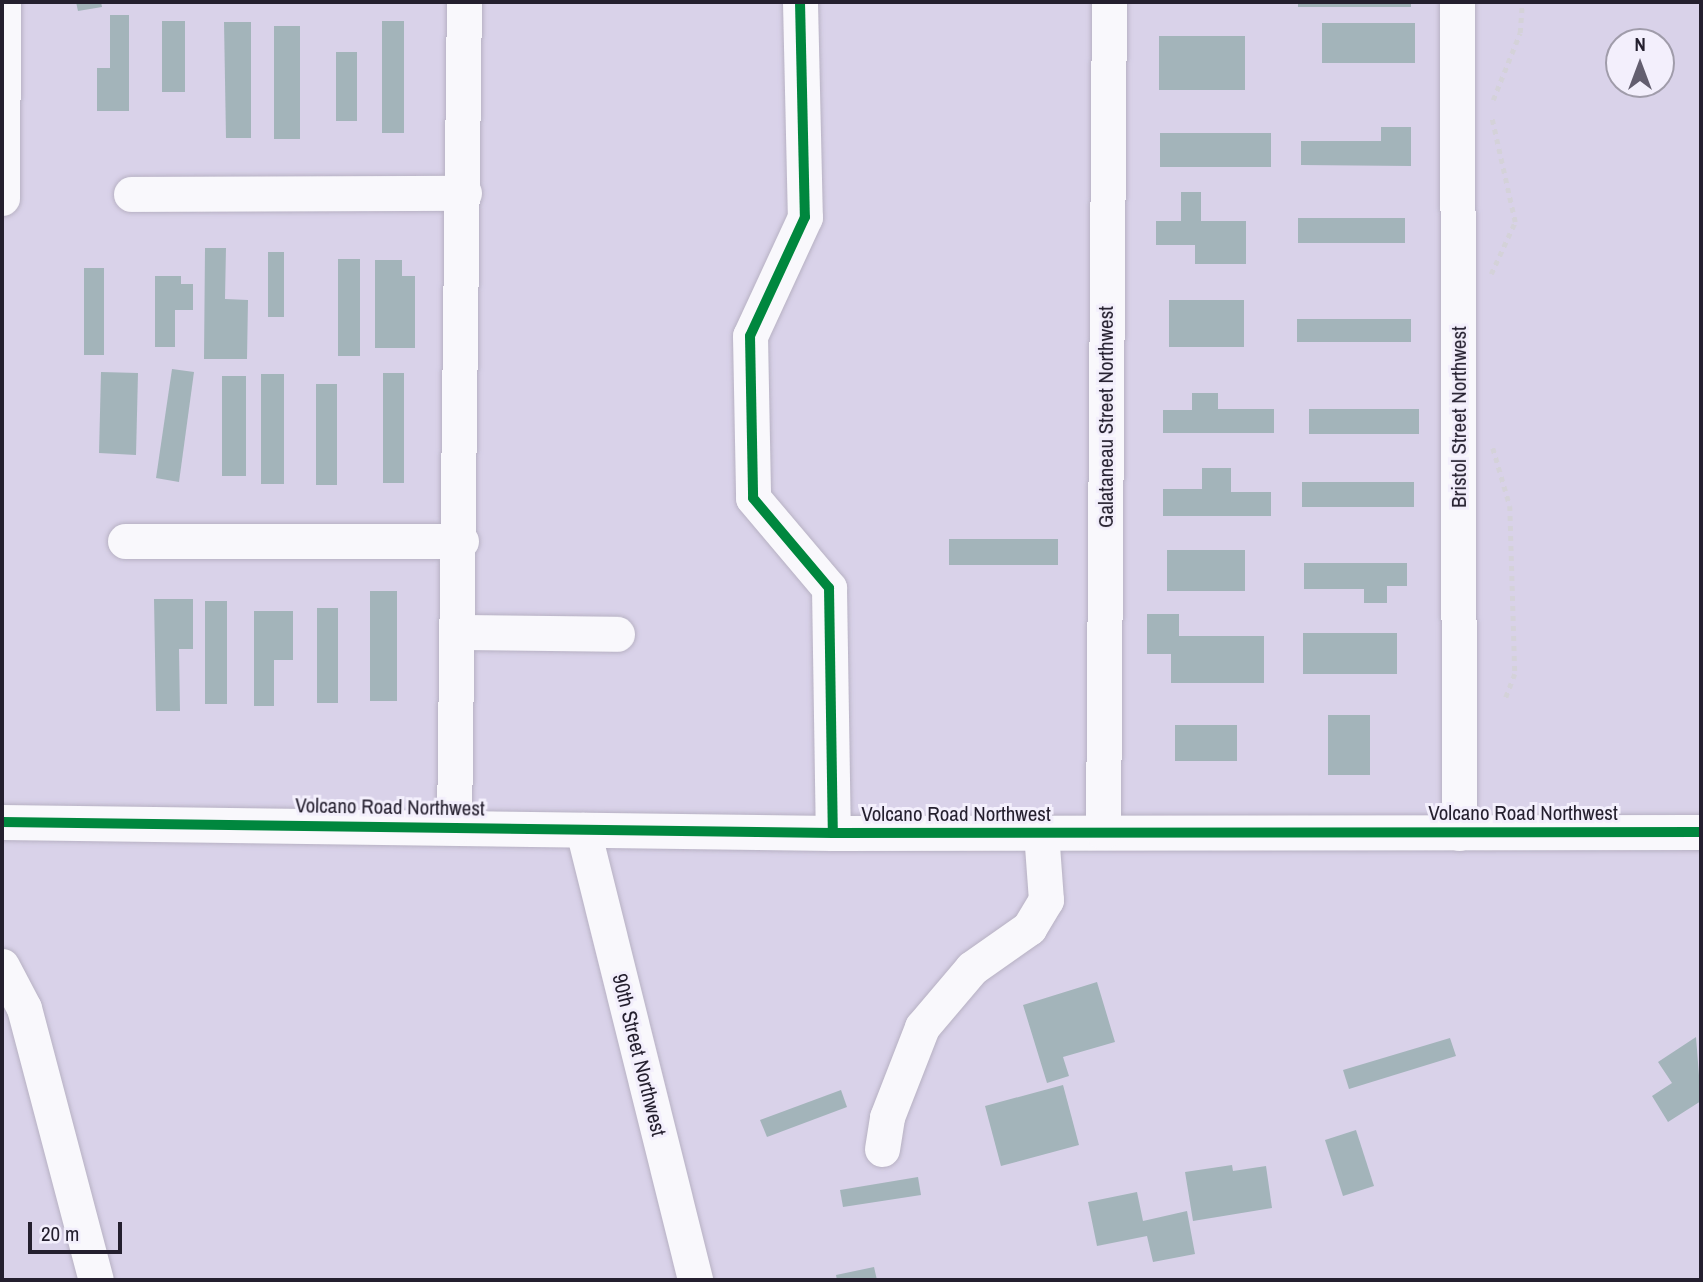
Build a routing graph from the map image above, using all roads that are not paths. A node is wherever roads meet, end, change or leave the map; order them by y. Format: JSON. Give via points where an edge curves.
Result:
{"nodes":[{"id":1,"x":3,"y":2,"type":"edge"},
{"id":2,"x":464,"y":2,"type":"edge"},
{"id":3,"x":800,"y":2,"type":"edge"},
{"id":4,"x":1109,"y":2,"type":"edge"},
{"id":5,"x":1457,"y":2,"type":"edge"},
{"id":6,"x":464,"y":193,"type":"junction"},
{"id":7,"x":131,"y":194,"type":"dead end"},
{"id":8,"x":2,"y":198,"type":"edge"},
{"id":9,"x":125,"y":541,"type":"dead end"},
{"id":10,"x":461,"y":541,"type":"junction"},
{"id":11,"x":461,"y":632,"type":"junction"},
{"id":12,"x":617,"y":634,"type":"dead end"},
{"id":13,"x":2,"y":822,"type":"edge"},
{"id":14,"x":454,"y":827,"type":"junction"},
{"id":15,"x":583,"y":830,"type":"junction"},
{"id":16,"x":1041,"y":832,"type":"junction"},
{"id":17,"x":1103,"y":832,"type":"junction"},
{"id":18,"x":1701,"y":832,"type":"edge"},
{"id":19,"x":1459,"y":833,"type":"junction"},
{"id":20,"x":833,"y":834,"type":"junction"},
{"id":21,"x":2,"y":966,"type":"edge"},
{"id":22,"x":883,"y":1149,"type":"dead end"},
{"id":23,"x":96,"y":1280,"type":"edge"},
{"id":24,"x":695,"y":1280,"type":"edge"}],
"edges":[{"from":1,"to":8,"type":"street"},
{"from":2,"to":6,"type":"street"},
{"from":3,"to":20,"type":"street","via":[[805,217],[750,336],[753,498],[829,588]]},
{"from":4,"to":17,"type":"street","name":"Galataneau Street Northwest"},
{"from":5,"to":19,"type":"street","name":"Bristol Street Northwest"},
{"from":6,"to":7,"type":"street"},
{"from":6,"to":10,"type":"street"},
{"from":9,"to":10,"type":"street"},
{"from":10,"to":11,"type":"street"},
{"from":11,"to":12,"type":"street"},
{"from":11,"to":14,"type":"street"},
{"from":13,"to":14,"type":"street","name":"Volcano Road Northwest"},
{"from":14,"to":15,"type":"street","name":"Volcano Road Northwest"},
{"from":15,"to":20,"type":"street","name":"Volcano Road Northwest"},
{"from":15,"to":24,"type":"street","name":"90th Street Northwest"},
{"from":16,"to":17,"type":"street","name":"Volcano Road Northwest"},
{"from":16,"to":20,"type":"street","name":"Volcano Road Northwest"},
{"from":16,"to":22,"type":"street","via":[[1046,900],[1029,928],[971,968],[922,1027],[897,1086]]},
{"from":17,"to":19,"type":"street","name":"Volcano Road Northwest"},
{"from":18,"to":19,"type":"street","name":"Volcano Road Northwest"},
{"from":21,"to":23,"type":"street","via":[[24,1008]]}]}
